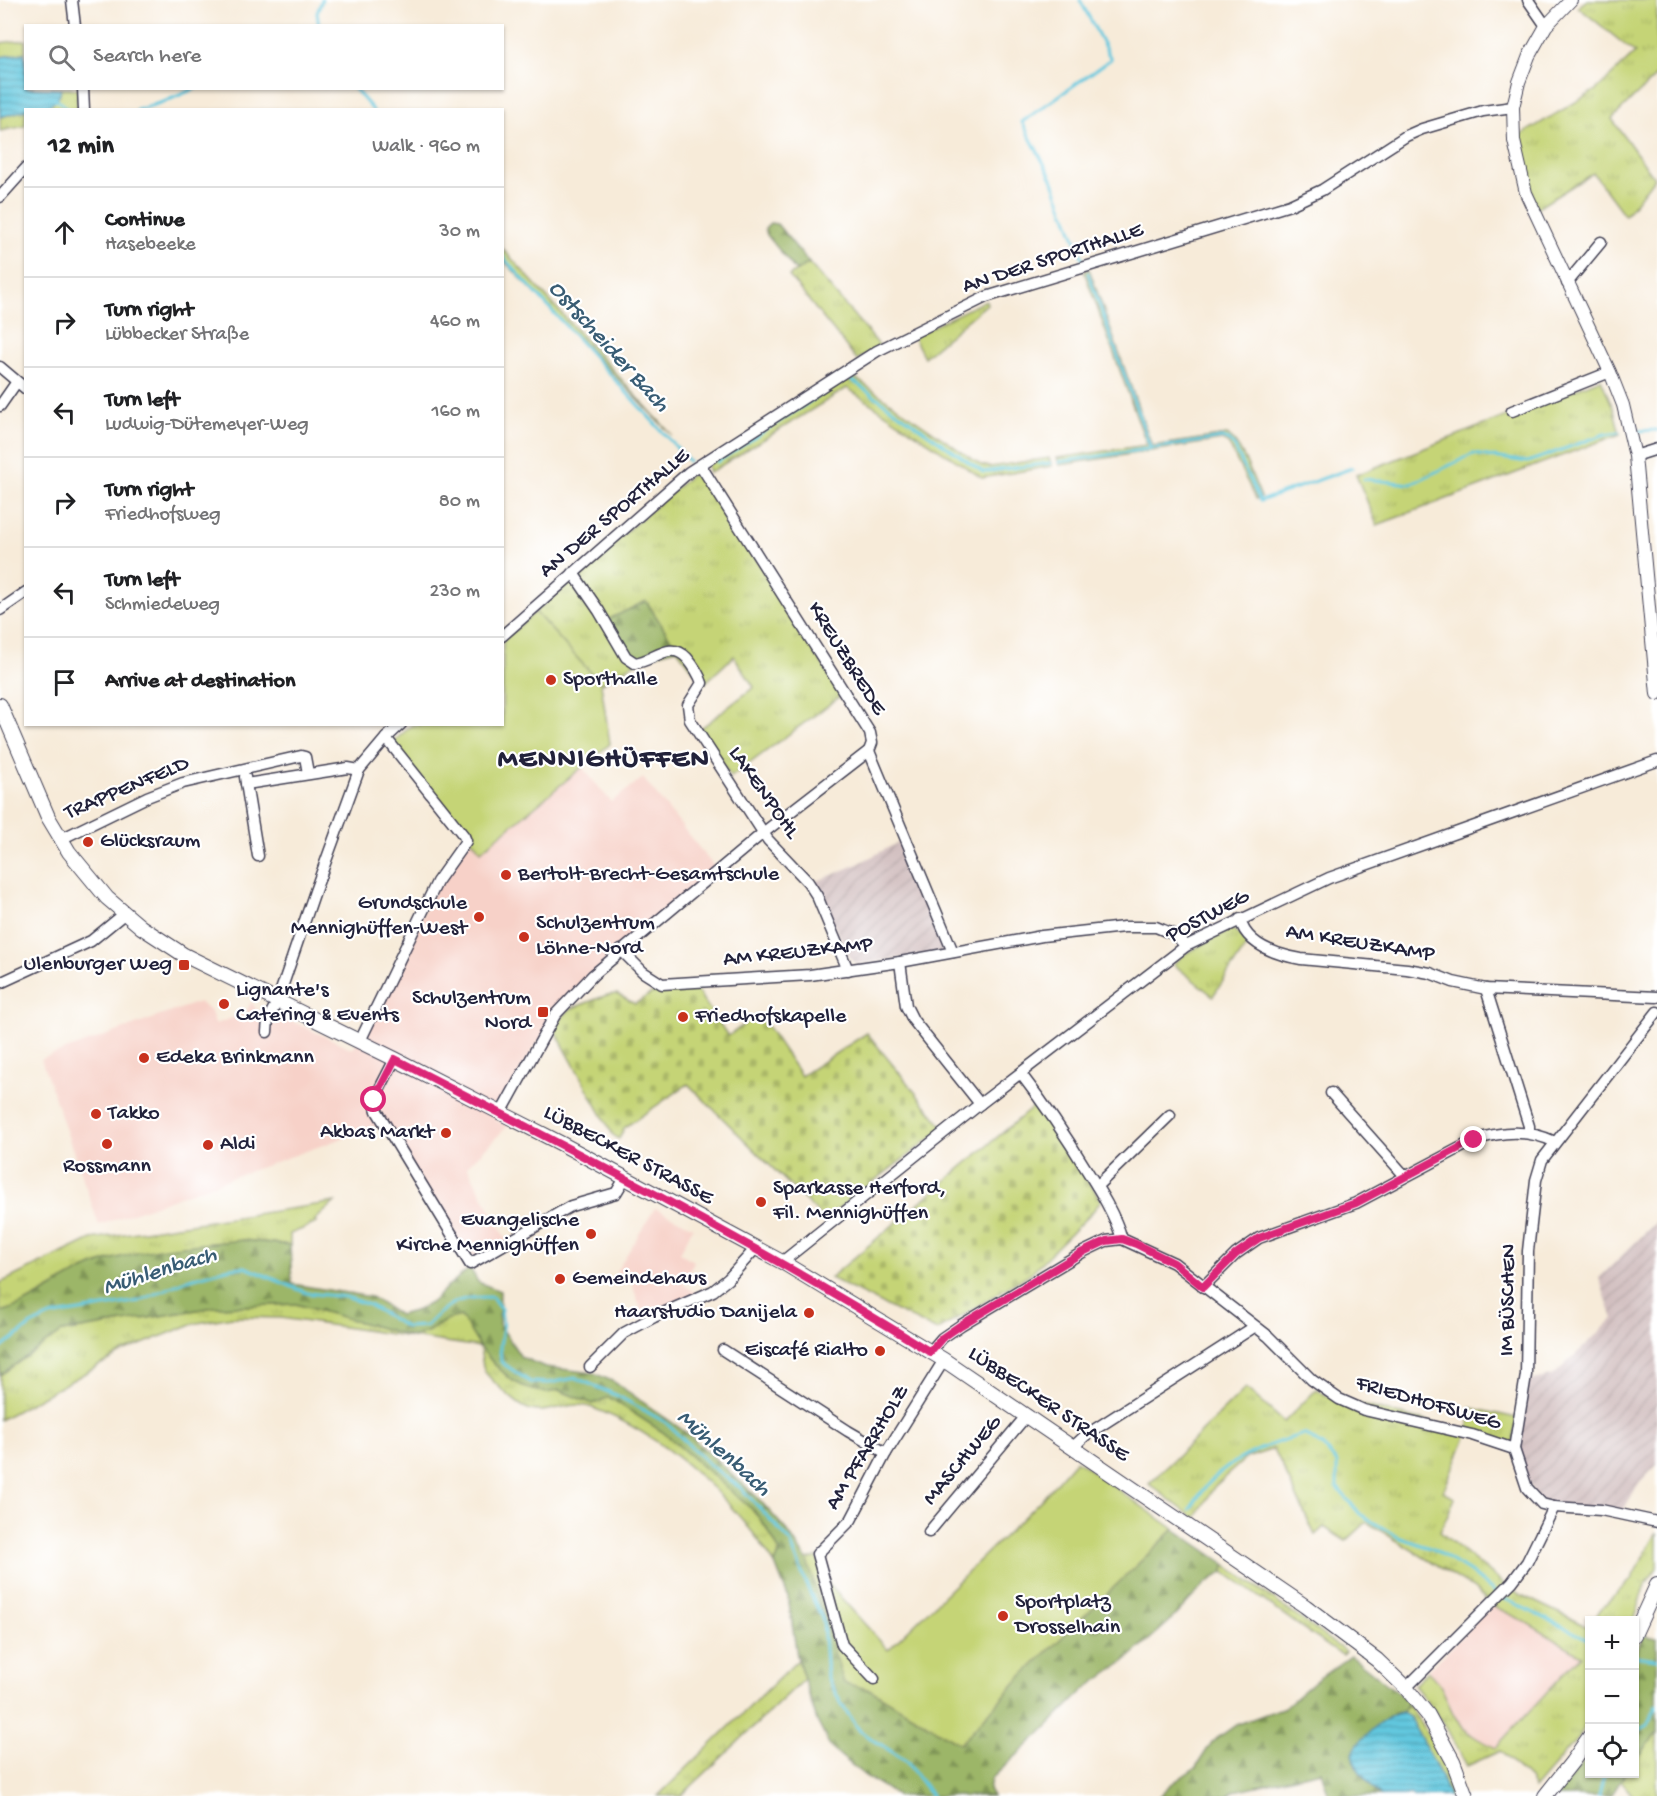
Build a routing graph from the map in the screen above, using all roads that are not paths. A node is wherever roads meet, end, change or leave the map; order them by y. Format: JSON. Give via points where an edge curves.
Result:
{"nodes":[{"id":1,"x":72,"y":0,"type":"edge"},
{"id":2,"x":1528,"y":0,"type":"edge"},
{"id":3,"x":1571,"y":0,"type":"edge"},
{"id":4,"x":75,"y":24,"type":"edge"},
{"id":5,"x":1546,"y":26,"type":"junction"},
{"id":6,"x":84,"y":90,"type":"edge"},
{"id":7,"x":1513,"y":107,"type":"junction"},
{"id":8,"x":84,"y":108,"type":"edge"},
{"id":9,"x":24,"y":170,"type":"edge"},
{"id":10,"x":0,"y":197,"type":"edge"},
{"id":11,"x":1601,"y":242,"type":"dead end"},
{"id":12,"x":1567,"y":283,"type":"junction"},
{"id":13,"x":0,"y":367,"type":"edge"},
{"id":14,"x":1610,"y":372,"type":"junction"},
{"id":15,"x":21,"y":386,"type":"edge"},
{"id":16,"x":0,"y":406,"type":"edge"},
{"id":17,"x":1512,"y":411,"type":"dead end"},
{"id":18,"x":1657,"y":449,"type":"edge"},
{"id":19,"x":1635,"y":456,"type":"junction"},
{"id":20,"x":701,"y":466,"type":"junction"},
{"id":21,"x":573,"y":573,"type":"junction"},
{"id":22,"x":24,"y":593,"type":"edge"},
{"id":23,"x":0,"y":610,"type":"edge"},
{"id":24,"x":504,"y":634,"type":"edge"},
{"id":25,"x":1657,"y":694,"type":"edge"},
{"id":26,"x":0,"y":705,"type":"edge"},
{"id":27,"x":399,"y":726,"type":"edge"},
{"id":28,"x":386,"y":738,"type":"junction"},
{"id":29,"x":869,"y":751,"type":"junction"},
{"id":30,"x":1657,"y":761,"type":"edge"},
{"id":31,"x":243,"y":768,"type":"junction"},
{"id":32,"x":359,"y":770,"type":"junction"},
{"id":33,"x":308,"y":773,"type":"junction"},
{"id":34,"x":246,"y":784,"type":"junction"},
{"id":35,"x":763,"y":833,"type":"junction"},
{"id":36,"x":61,"y":839,"type":"junction"},
{"id":37,"x":258,"y":856,"type":"dead end"},
{"id":38,"x":124,"y":914,"type":"junction"},
{"id":39,"x":1240,"y":920,"type":"junction"},
{"id":40,"x":1186,"y":946,"type":"junction"},
{"id":41,"x":621,"y":950,"type":"junction"},
{"id":42,"x":953,"y":952,"type":"junction"},
{"id":43,"x":900,"y":962,"type":"junction"},
{"id":44,"x":848,"y":970,"type":"junction"},
{"id":45,"x":0,"y":983,"type":"edge"},
{"id":46,"x":1486,"y":989,"type":"junction"},
{"id":47,"x":1657,"y":998,"type":"edge"},
{"id":48,"x":277,"y":1002,"type":"junction"},
{"id":49,"x":1657,"y":1012,"type":"edge"},
{"id":50,"x":267,"y":1032,"type":"dead end"},
{"id":51,"x":360,"y":1041,"type":"junction"},
{"id":52,"x":395,"y":1059,"type":"junction"},
{"id":53,"x":1021,"y":1074,"type":"junction"},
{"id":54,"x":1331,"y":1093,"type":"dead end"},
{"id":55,"x":980,"y":1104,"type":"junction"},
{"id":56,"x":501,"y":1113,"type":"junction"},
{"id":57,"x":1170,"y":1115,"type":"dead end"},
{"id":58,"x":1529,"y":1132,"type":"junction"},
{"id":59,"x":1555,"y":1142,"type":"junction"},
{"id":60,"x":1405,"y":1176,"type":"junction"},
{"id":61,"x":625,"y":1178,"type":"junction"},
{"id":62,"x":1096,"y":1186,"type":"junction"},
{"id":63,"x":1122,"y":1239,"type":"junction"},
{"id":64,"x":756,"y":1248,"type":"junction"},
{"id":65,"x":782,"y":1262,"type":"junction"},
{"id":66,"x":1203,"y":1287,"type":"junction"},
{"id":67,"x":1254,"y":1327,"type":"junction"},
{"id":68,"x":723,"y":1350,"type":"dead end"},
{"id":69,"x":930,"y":1352,"type":"junction"},
{"id":70,"x":944,"y":1360,"type":"junction"},
{"id":71,"x":590,"y":1367,"type":"dead end"},
{"id":72,"x":1027,"y":1415,"type":"junction"},
{"id":73,"x":1073,"y":1448,"type":"junction"},
{"id":74,"x":1514,"y":1449,"type":"junction"},
{"id":75,"x":886,"y":1453,"type":"junction"},
{"id":76,"x":1554,"y":1507,"type":"junction"},
{"id":77,"x":1657,"y":1522,"type":"edge"},
{"id":78,"x":929,"y":1532,"type":"dead end"},
{"id":79,"x":1657,"y":1585,"type":"edge"},
{"id":80,"x":1639,"y":1626,"type":"edge"},
{"id":81,"x":874,"y":1679,"type":"dead end"},
{"id":82,"x":1406,"y":1688,"type":"junction"},
{"id":83,"x":1585,"y":1743,"type":"edge"},
{"id":84,"x":1466,"y":1796,"type":"edge"},
{"id":85,"x":1545,"y":1796,"type":"edge"}],
"edges":[{"from":1,"to":4,"type":"street"},
{"from":2,"to":5,"type":"street"},
{"from":3,"to":5,"type":"street"},
{"from":5,"to":7,"type":"street","via":[[1529,56]]},
{"from":6,"to":8,"type":"street"},
{"from":7,"to":12,"type":"street","via":[[1514,141],[1526,194]]},
{"from":7,"to":20,"type":"street","name":"AN DER SPORTHALLE","via":[[1483,111],[1406,136],[1322,190],[1290,205],[986,297],[877,351]]},
{"from":9,"to":10,"type":"street"},
{"from":11,"to":12,"type":"street"},
{"from":12,"to":14,"type":"street"},
{"from":13,"to":15,"type":"street"},
{"from":14,"to":17,"type":"street"},
{"from":14,"to":19,"type":"street","via":[[1623,405]]},
{"from":15,"to":16,"type":"street"},
{"from":18,"to":19,"type":"street"},
{"from":19,"to":25,"type":"street"},
{"from":20,"to":21,"type":"street","name":"AN DER SPORTHALLE","via":[[689,472]]},
{"from":20,"to":29,"type":"street","name":"KREUZBREDE","via":[[870,734]]},
{"from":21,"to":24,"type":"street","name":"AN DER SPORTHALLE"},
{"from":21,"to":35,"type":"street","name":"LAKENPOHL","via":[[626,657],[635,663],[676,650],[691,663],[702,682],[688,705],[690,720]]},
{"from":22,"to":23,"type":"street"},
{"from":26,"to":36,"type":"main road","name":"LÜBBECKER STRASSE"},
{"from":27,"to":28,"type":"street"},
{"from":28,"to":32,"type":"street"},
{"from":28,"to":51,"type":"street","via":[[466,841],[436,882]]},
{"from":29,"to":35,"type":"street"},
{"from":29,"to":42,"type":"street","name":"KREUZBREDE"},
{"from":30,"to":39,"type":"street","name":"POSTWEG","via":[[1329,878]]},
{"from":31,"to":33,"type":"street","name":"TRAPPENFELD","via":[[301,756]]},
{"from":31,"to":34,"type":"street"},
{"from":31,"to":36,"type":"street","name":"TRAPPENFELD","via":[[147,797]]},
{"from":32,"to":33,"type":"street"},
{"from":32,"to":48,"type":"street"},
{"from":33,"to":34,"type":"street"},
{"from":34,"to":37,"type":"street"},
{"from":35,"to":41,"type":"street"},
{"from":35,"to":44,"type":"street","name":"LAKENPOHL","via":[[817,896]]},
{"from":36,"to":38,"type":"main road","name":"LÜBBECKER STRASSE","via":[[85,873]]},
{"from":38,"to":45,"type":"street","via":[[91,941]]},
{"from":38,"to":48,"type":"main road","name":"LÜBBECKER STRASSE","via":[[184,955]]},
{"from":39,"to":40,"type":"street","name":"POSTWEG"},
{"from":39,"to":46,"type":"street","name":"AM KREUZKAMP","via":[[1254,942],[1284,956],[1407,969]]},
{"from":40,"to":42,"type":"street","name":"AM KREUZKAMP","via":[[1175,935],[1156,927],[1124,927]]},
{"from":40,"to":53,"type":"street","name":"POSTWEG"},
{"from":41,"to":44,"type":"street","name":"AM KREUZKAMP","via":[[662,984]]},
{"from":41,"to":56,"type":"street","via":[[555,1015]]},
{"from":42,"to":43,"type":"street","name":"AM KREUZKAMP"},
{"from":43,"to":44,"type":"street","name":"AM KREUZKAMP"},
{"from":43,"to":55,"type":"street","via":[[906,1006]]},
{"from":46,"to":47,"type":"street","name":"AM KREUZKAMP"},
{"from":46,"to":58,"type":"street"},
{"from":48,"to":50,"type":"street","via":[[268,1019]]},
{"from":48,"to":51,"type":"main road","name":"LÜBBECKER STRASSE"},
{"from":49,"to":59,"type":"street","name":"IM BÜSCHEN"},
{"from":51,"to":52,"type":"main road","name":"LÜBBECKER STRASSE"},
{"from":52,"to":56,"type":"main road","name":"LÜBBECKER STRASSE"},
{"from":52,"to":61,"type":"street","via":[[374,1100],[377,1111],[471,1264],[571,1206],[616,1193]]},
{"from":53,"to":55,"type":"street","name":"POSTWEG"},
{"from":53,"to":62,"type":"street"},
{"from":54,"to":60,"type":"street"},
{"from":55,"to":65,"type":"street","name":"POSTWEG"},
{"from":56,"to":61,"type":"main road","name":"LÜBBECKER STRASSE"},
{"from":57,"to":62,"type":"street"},
{"from":58,"to":59,"type":"street"},
{"from":58,"to":60,"type":"street","via":[[1494,1134],[1474,1140]]},
{"from":59,"to":74,"type":"street","name":"IM BÜSCHEN","via":[[1542,1160],[1536,1180],[1528,1251],[1528,1354]]},
{"from":60,"to":66,"type":"street","via":[[1356,1203],[1259,1238],[1236,1254]]},
{"from":61,"to":64,"type":"main road","name":"LÜBBECKER STRASSE"},
{"from":62,"to":63,"type":"street"},
{"from":63,"to":66,"type":"street","name":"FRIEDHOFSWEG","via":[[1174,1263]]},
{"from":63,"to":69,"type":"street","via":[[1106,1241],[1083,1252],[961,1325]]},
{"from":64,"to":65,"type":"main road","name":"LÜBBECKER STRASSE"},
{"from":64,"to":71,"type":"street","via":[[712,1291],[624,1333]]},
{"from":65,"to":69,"type":"main road","name":"LÜBBECKER STRASSE"},
{"from":66,"to":67,"type":"street","name":"FRIEDHOFSWEG"},
{"from":67,"to":73,"type":"street","via":[[1086,1435]]},
{"from":67,"to":74,"type":"street","name":"FRIEDHOFSWEG","via":[[1339,1399],[1364,1410]]},
{"from":68,"to":75,"type":"street"},
{"from":69,"to":70,"type":"main road","name":"LÜBBECKER STRASSE"},
{"from":70,"to":72,"type":"main road","name":"LÜBBECKER STRASSE"},
{"from":70,"to":75,"type":"street","name":"AM PFARRHOLZ"},
{"from":72,"to":73,"type":"main road","name":"LÜBBECKER STRASSE"},
{"from":72,"to":78,"type":"street","name":"MASCHWEG"},
{"from":73,"to":82,"type":"main road","name":"LÜBBECKER STRASSE","via":[[1305,1606],[1377,1660]]},
{"from":74,"to":76,"type":"street","name":"IM BÜSCHEN","via":[[1527,1488],[1542,1504]]},
{"from":75,"to":81,"type":"street","name":"AM PFARRHOLZ","via":[[851,1520],[817,1554],[842,1645]]},
{"from":76,"to":77,"type":"street","name":"IM BÜSCHEN","via":[[1601,1510]]},
{"from":76,"to":82,"type":"street","via":[[1527,1562],[1512,1582]]},
{"from":79,"to":80,"type":"main road"},
{"from":82,"to":84,"type":"main road","name":"LÜBBECKER STRASSE","via":[[1441,1737]]},
{"from":83,"to":85,"type":"main road"}]}
